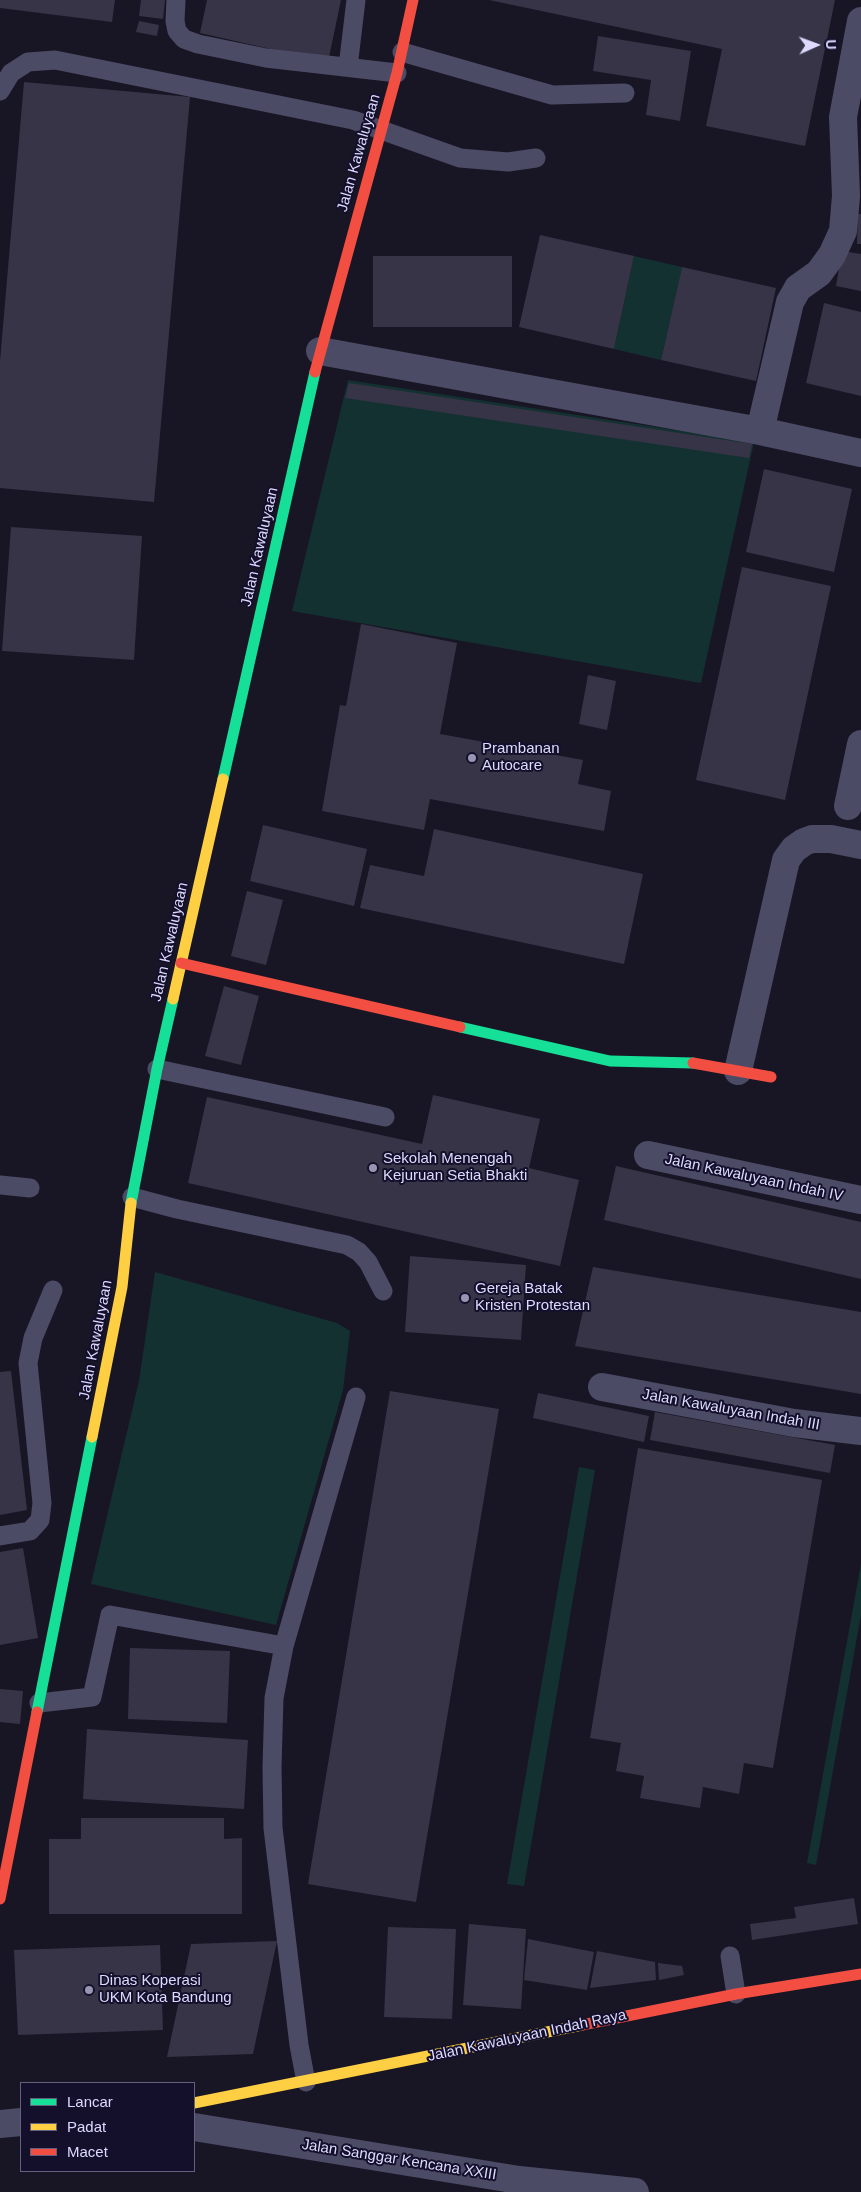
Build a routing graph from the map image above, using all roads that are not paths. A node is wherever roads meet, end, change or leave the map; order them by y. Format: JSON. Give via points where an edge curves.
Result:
{"nodes":[{"id":1,"x":176,"y":0,"type":"edge"},
{"id":2,"x":356,"y":0,"type":"edge"},
{"id":3,"x":412,"y":0,"type":"edge"},
{"id":4,"x":861,"y":21,"type":"edge"},
{"id":5,"x":402,"y":52,"type":"junction"},
{"id":6,"x":348,"y":67,"type":"junction"},
{"id":7,"x":397,"y":73,"type":"junction"},
{"id":8,"x":0,"y":91,"type":"edge"},
{"id":9,"x":625,"y":93,"type":"dead end"},
{"id":10,"x":381,"y":129,"type":"junction"},
{"id":11,"x":536,"y":158,"type":"dead end"},
{"id":12,"x":320,"y":351,"type":"junction"},
{"id":13,"x":760,"y":431,"type":"junction"},
{"id":14,"x":861,"y":453,"type":"edge"},
{"id":15,"x":861,"y":744,"type":"edge"},
{"id":16,"x":848,"y":806,"type":"dead end"},
{"id":17,"x":861,"y":845,"type":"edge"},
{"id":18,"x":181,"y":963,"type":"junction"},
{"id":19,"x":157,"y":1070,"type":"junction"},
{"id":20,"x":738,"y":1071,"type":"junction"},
{"id":21,"x":771,"y":1078,"type":"dead end"},
{"id":22,"x":385,"y":1117,"type":"dead end"},
{"id":23,"x":648,"y":1155,"type":"dead end"},
{"id":24,"x":0,"y":1185,"type":"edge"},
{"id":25,"x":30,"y":1188,"type":"dead end"},
{"id":26,"x":132,"y":1197,"type":"junction"},
{"id":27,"x":861,"y":1200,"type":"edge"},
{"id":28,"x":53,"y":1290,"type":"dead end"},
{"id":29,"x":383,"y":1290,"type":"dead end"},
{"id":30,"x":602,"y":1387,"type":"dead end"},
{"id":31,"x":356,"y":1397,"type":"dead end"},
{"id":32,"x":861,"y":1431,"type":"edge"},
{"id":33,"x":0,"y":1536,"type":"edge"},
{"id":34,"x":284,"y":1646,"type":"junction"},
{"id":35,"x":39,"y":1703,"type":"junction"},
{"id":36,"x":0,"y":1899,"type":"edge"},
{"id":37,"x":730,"y":1956,"type":"dead end"},
{"id":38,"x":861,"y":1974,"type":"edge"},
{"id":39,"x":736,"y":1994,"type":"junction"},
{"id":40,"x":306,"y":2082,"type":"junction"},
{"id":41,"x":195,"y":2103,"type":"edge"},
{"id":42,"x":20,"y":2122,"type":"edge"},
{"id":43,"x":0,"y":2124,"type":"edge"},
{"id":44,"x":195,"y":2127,"type":"edge"},
{"id":45,"x":517,"y":2186,"type":"edge"},
{"id":46,"x":547,"y":2187,"type":"edge"},
{"id":47,"x":635,"y":2192,"type":"edge"}],
"edges":[{"from":1,"to":6,"type":"lane","via":[[175,26],[184,39],[266,58]]},
{"from":2,"to":6,"type":"lane"},
{"from":3,"to":5,"type":"street","name":"Jalan Kawaluyaan"},
{"from":4,"to":13,"type":"street","via":[[843,117],[846,196],[842,231],[832,256],[819,273],[798,288],[790,302]]},
{"from":5,"to":7,"type":"street","name":"Jalan Kawaluyaan"},
{"from":5,"to":9,"type":"lane","via":[[552,95]]},
{"from":6,"to":7,"type":"lane"},
{"from":7,"to":10,"type":"street","name":"Jalan Kawaluyaan"},
{"from":8,"to":10,"type":"lane","via":[[10,73],[28,62],[55,60],[334,116]]},
{"from":10,"to":11,"type":"lane","via":[[460,158],[508,162]]},
{"from":10,"to":12,"type":"street","name":"Jalan Kawaluyaan"},
{"from":12,"to":13,"type":"street"},
{"from":12,"to":18,"type":"street","name":"Jalan Kawaluyaan"},
{"from":13,"to":14,"type":"street"},
{"from":15,"to":16,"type":"street"},
{"from":17,"to":20,"type":"street","via":[[812,839],[794,849],[786,860]]},
{"from":18,"to":19,"type":"street","name":"Jalan Kawaluyaan"},
{"from":18,"to":20,"type":"street","via":[[610,1061],[697,1063]]},
{"from":19,"to":22,"type":"lane"},
{"from":19,"to":26,"type":"street","name":"Jalan Kawaluyaan"},
{"from":20,"to":21,"type":"street"},
{"from":23,"to":27,"type":"street","name":"Jalan Kawaluyaan Indah IV"},
{"from":24,"to":25,"type":"lane"},
{"from":26,"to":29,"type":"lane","via":[[177,1210],[347,1246],[368,1262]]},
{"from":26,"to":35,"type":"street","name":"Jalan Kawaluyaan","via":[[122,1287]]},
{"from":28,"to":33,"type":"lane","via":[[33,1338],[28,1363],[42,1503],[40,1520],[30,1531]]},
{"from":30,"to":32,"type":"street","name":"Jalan Kawaluyaan Indah III","via":[[794,1423]]},
{"from":31,"to":34,"type":"lane"},
{"from":34,"to":35,"type":"lane","via":[[110,1615],[92,1696]]},
{"from":34,"to":40,"type":"lane","via":[[274,1698],[273,1828]]},
{"from":35,"to":36,"type":"street","name":"Jalan Kawaluyaan"},
{"from":37,"to":39,"type":"lane"},
{"from":38,"to":39,"type":"street","name":"Jalan Kawaluyaan Indah Raya"},
{"from":39,"to":40,"type":"street","name":"Jalan Kawaluyaan Indah Raya"},
{"from":40,"to":41,"type":"street","name":"Jalan Kawaluyaan Indah Raya"},
{"from":42,"to":43,"type":"street"},
{"from":44,"to":45,"type":"street","name":"Jalan Sanggar Kencana XXIII"},
{"from":45,"to":46,"type":"street","name":"Jalan Sanggar Kencana XXIII"},
{"from":46,"to":47,"type":"street","name":"Jalan Sanggar Kencana XXIII"}]}
